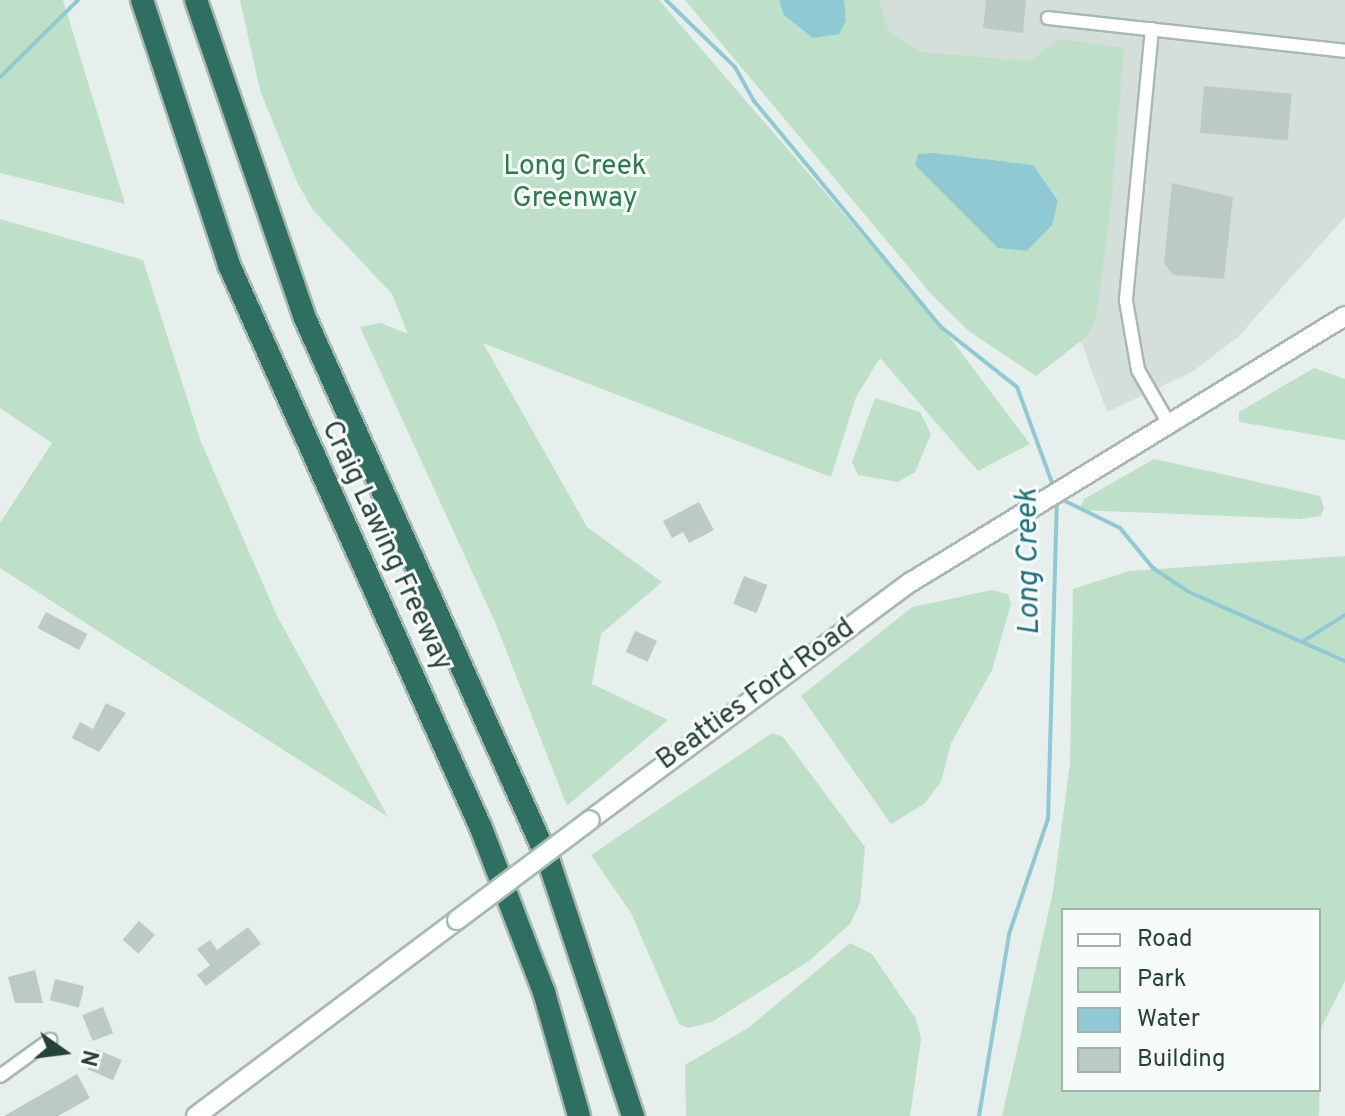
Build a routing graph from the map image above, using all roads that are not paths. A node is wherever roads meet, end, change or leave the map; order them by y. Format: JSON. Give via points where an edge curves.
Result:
{"nodes":[{"id":1,"x":142,"y":0,"type":"edge"},
{"id":2,"x":196,"y":0,"type":"edge"},
{"id":3,"x":1048,"y":18,"type":"dead end"},
{"id":4,"x":1152,"y":29,"type":"junction"},
{"id":5,"x":1345,"y":51,"type":"edge"},
{"id":6,"x":1345,"y":316,"type":"edge"},
{"id":7,"x":1169,"y":424,"type":"junction"},
{"id":8,"x":50,"y":1040,"type":"dead end"},
{"id":9,"x":0,"y":1076,"type":"edge"},
{"id":10,"x":196,"y":1116,"type":"edge"},
{"id":11,"x":579,"y":1116,"type":"edge"},
{"id":12,"x":633,"y":1116,"type":"edge"}],
"edges":[{"from":1,"to":11,"type":"highway","name":"Craig Lawing Freeway","via":[[229,265],[481,828],[544,992]]},
{"from":2,"to":12,"type":"highway","name":"Craig Lawing Freeway","via":[[304,316],[549,862]]},
{"from":3,"to":4,"type":"street"},
{"from":4,"to":5,"type":"street"},
{"from":4,"to":7,"type":"street","via":[[1126,301],[1138,370]]},
{"from":6,"to":7,"type":"main road","name":"Beatties Ford Road"},
{"from":7,"to":10,"type":"main road","name":"Beatties Ford Road","bridge":true,"via":[[1013,517],[685,743]]},
{"from":8,"to":9,"type":"street"}]}
